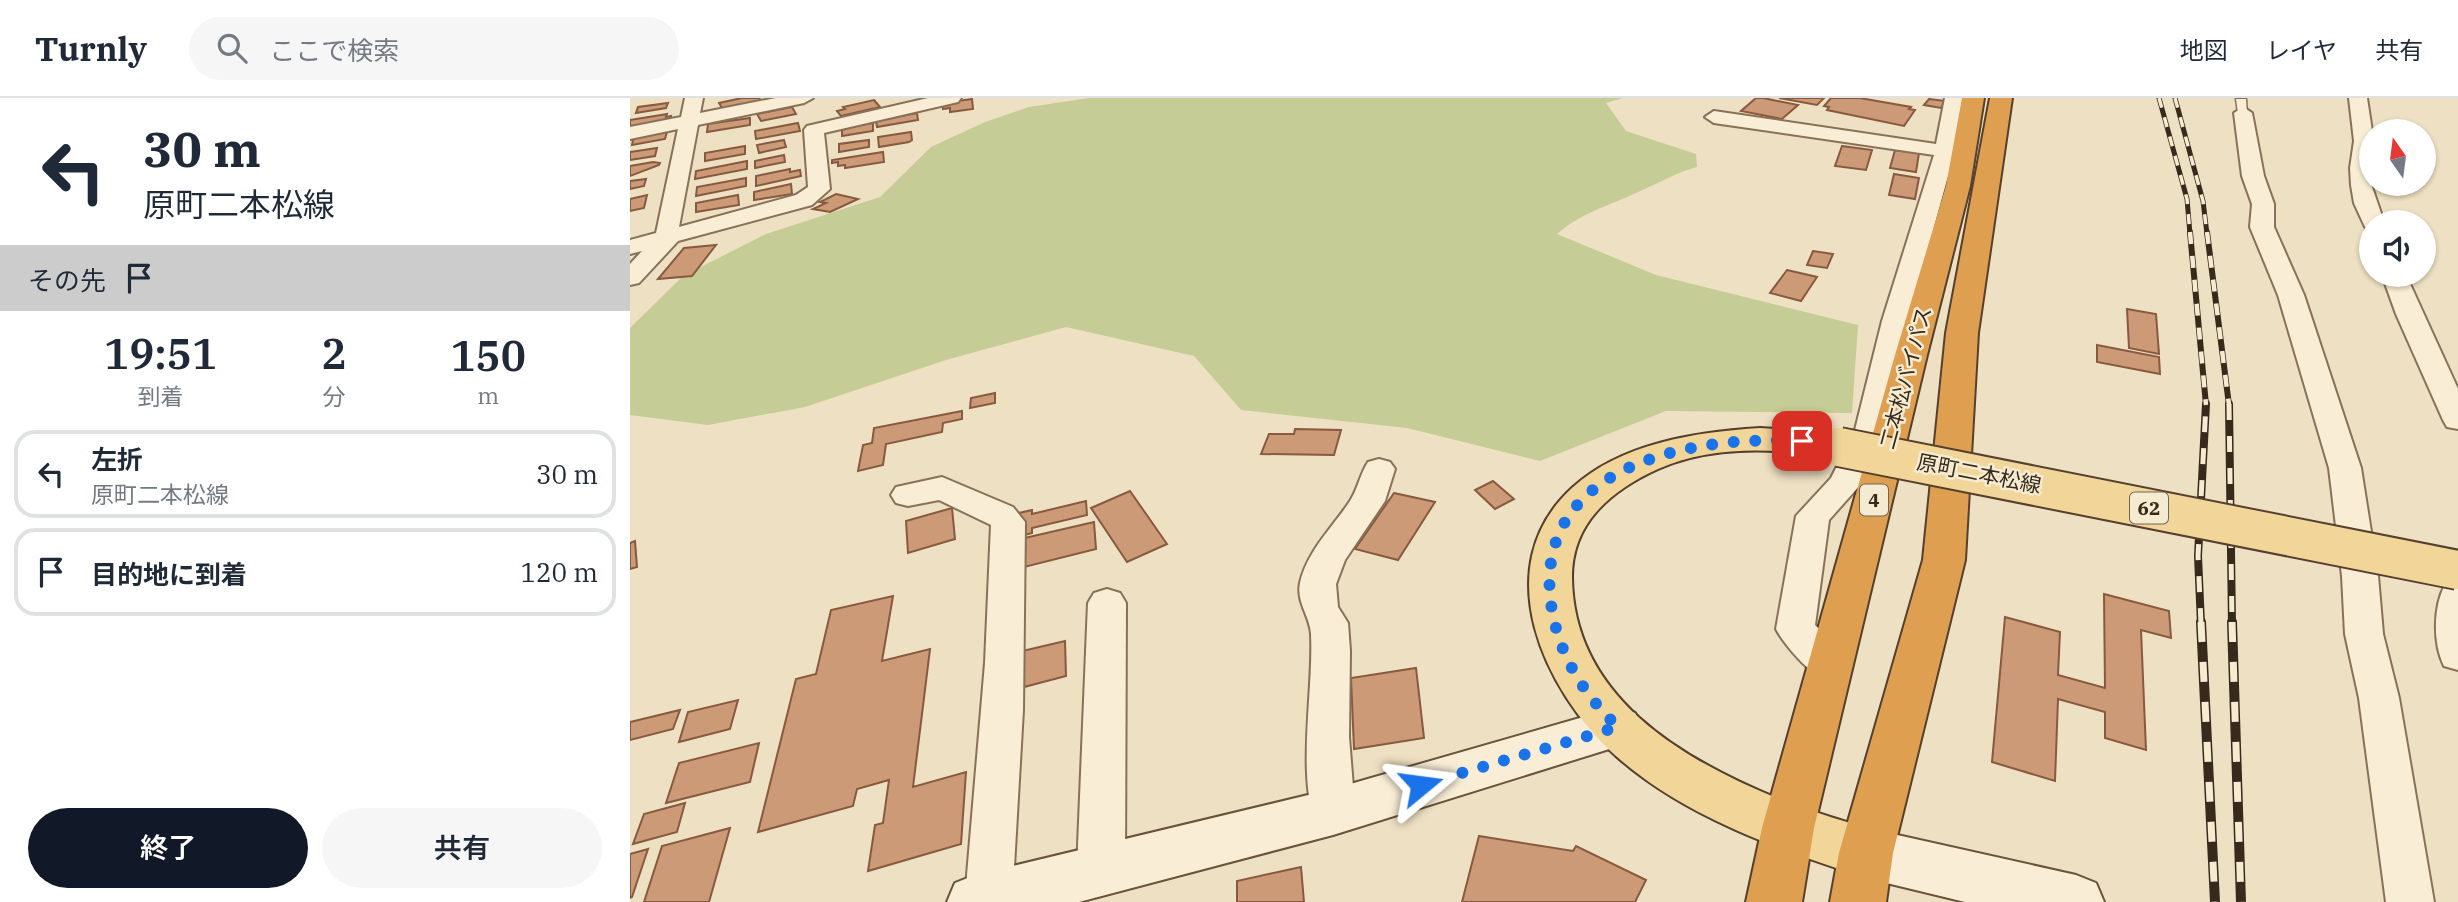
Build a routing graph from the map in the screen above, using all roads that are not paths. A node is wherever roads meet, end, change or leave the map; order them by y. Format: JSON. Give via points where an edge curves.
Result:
{"nodes":[{"id":1,"x":694,"y":98,"type":"edge"},
{"id":2,"x":804,"y":98,"type":"edge"},
{"id":3,"x":810,"y":98,"type":"edge"},
{"id":4,"x":952,"y":98,"type":"edge"},
{"id":5,"x":1954,"y":98,"type":"edge"},
{"id":6,"x":1973,"y":98,"type":"edge"},
{"id":7,"x":2001,"y":98,"type":"edge"},
{"id":8,"x":2358,"y":98,"type":"edge"},
{"id":9,"x":2242,"y":103,"type":"edge"},
{"id":10,"x":1714,"y":117,"type":"dead end"},
{"id":11,"x":688,"y":123,"type":"junction"},
{"id":12,"x":814,"y":130,"type":"junction"},
{"id":13,"x":630,"y":133,"type":"edge"},
{"id":14,"x":1945,"y":151,"type":"junction"},
{"id":15,"x":2368,"y":210,"type":"edge"},
{"id":16,"x":669,"y":237,"type":"junction"},
{"id":17,"x":630,"y":247,"type":"edge"},
{"id":18,"x":630,"y":278,"type":"edge"},
{"id":19,"x":2399,"y":287,"type":"edge"},
{"id":20,"x":2458,"y":420,"type":"edge"},
{"id":21,"x":1378,"y":469,"type":"dead end"},
{"id":22,"x":908,"y":495,"type":"dead end"},
{"id":23,"x":2458,"y":570,"type":"edge"},
{"id":24,"x":2458,"y":595,"type":"edge"},
{"id":25,"x":1107,"y":603,"type":"dead end"},
{"id":26,"x":2458,"y":655,"type":"edge"},
{"id":27,"x":1832,"y":666,"type":"junction"},
{"id":28,"x":1618,"y":727,"type":"junction"},
{"id":29,"x":1334,"y":812,"type":"junction"},
{"id":30,"x":1788,"y":828,"type":"junction"},
{"id":31,"x":1101,"y":870,"type":"junction"},
{"id":32,"x":1862,"y":877,"type":"edge"},
{"id":33,"x":982,"y":900,"type":"edge"},
{"id":34,"x":1774,"y":902,"type":"edge"},
{"id":35,"x":2076,"y":902,"type":"edge"},
{"id":36,"x":2410,"y":902,"type":"edge"}],
"edges":[{"from":1,"to":11,"type":"street"},
{"from":2,"to":11,"type":"street"},
{"from":3,"to":12,"type":"street"},
{"from":4,"to":12,"type":"street","via":[[930,110]]},
{"from":5,"to":14,"type":"street"},
{"from":6,"to":27,"type":"highway","name":"二本松バイパス","number":"4","via":[[1958,186]]},
{"from":7,"to":32,"type":"highway","name":"二本松バイパス","via":[[1962,333],[1944,560]]},
{"from":8,"to":15,"type":"street","via":[[2364,141],[2360,168]]},
{"from":9,"to":36,"type":"street","via":[[2253,176],[2263,204],[2262,227],[2291,295],[2344,468],[2364,634],[2379,698]]},
{"from":10,"to":14,"type":"street"},
{"from":11,"to":13,"type":"street"},
{"from":11,"to":16,"type":"street"},
{"from":12,"to":16,"type":"street","via":[[819,189],[804,200]]},
{"from":14,"to":27,"type":"street","via":[[1895,321],[1870,429],[1845,484],[1814,516],[1795,629]]},
{"from":16,"to":17,"type":"street"},
{"from":16,"to":18,"type":"street"},
{"from":19,"to":20,"type":"street"},
{"from":21,"to":29,"type":"street","via":[[1368,501],[1328,556],[1318,583],[1331,650],[1328,737]]},
{"from":22,"to":33,"type":"street","via":[[942,488],[1008,522],[1004,708]]},
{"from":23,"to":28,"type":"main road","name":"原町二本松線","number":"62","bridge":true,"via":[[1839,447],[1759,439],[1697,446],[1624,469],[1594,488],[1563,525],[1555,549],[1549,588],[1561,649],[1577,679]]},
{"from":24,"to":26,"type":"street"},
{"from":25,"to":31,"type":"street"},
{"from":27,"to":30,"type":"highway","name":"二本松バイパス","number":"4"},
{"from":28,"to":29,"type":"street"},
{"from":28,"to":30,"type":"main road","name":"原町二本松線","number":"62","via":[[1728,803]]},
{"from":29,"to":31,"type":"street"},
{"from":30,"to":32,"type":"main road","name":"原町二本松線","number":"62"},
{"from":30,"to":34,"type":"highway","name":"二本松バイパス","number":"4"},
{"from":31,"to":33,"type":"street"},
{"from":32,"to":35,"type":"street"}]}
